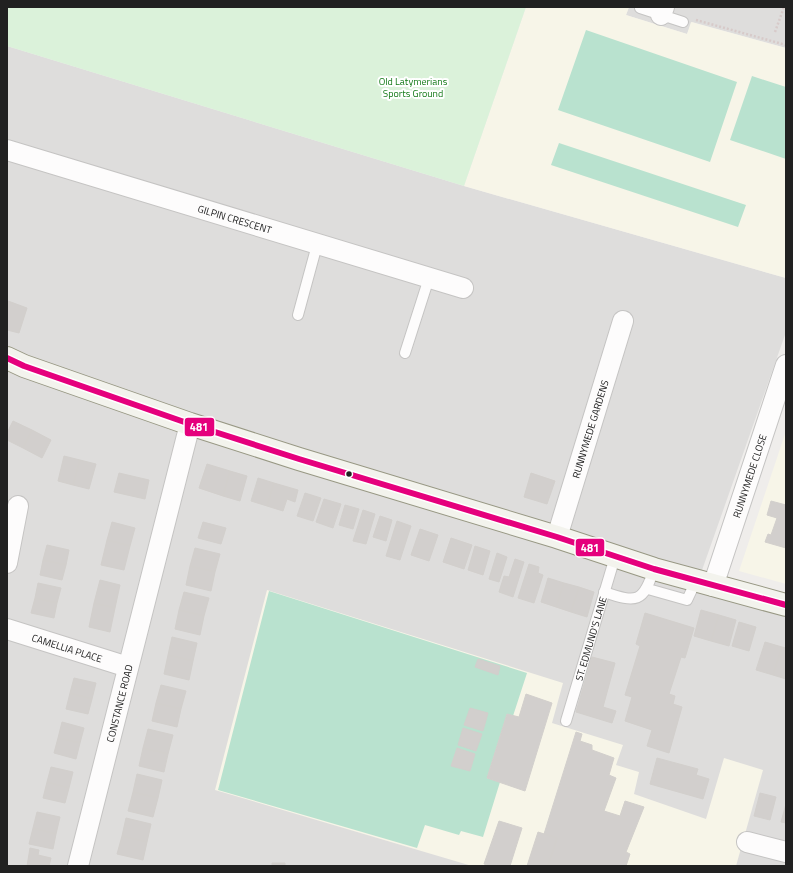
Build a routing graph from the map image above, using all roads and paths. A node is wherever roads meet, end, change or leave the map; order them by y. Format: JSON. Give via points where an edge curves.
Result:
{"nodes":[{"id":1,"x":784,"y":7,"type":"edge"},
{"id":2,"x":640,"y":8,"type":"edge"},
{"id":3,"x":663,"y":11,"type":"edge"},
{"id":4,"x":694,"y":19,"type":"dead end"},
{"id":5,"x":683,"y":22,"type":"dead end"},
{"id":6,"x":776,"y":32,"type":"dead end"},
{"id":7,"x":786,"y":45,"type":"edge"},
{"id":8,"x":7,"y":150,"type":"edge"},
{"id":9,"x":317,"y":245,"type":"junction"},
{"id":10,"x":429,"y":278,"type":"junction"},
{"id":11,"x":463,"y":288,"type":"dead end"},
{"id":12,"x":298,"y":315,"type":"dead end"},
{"id":13,"x":623,"y":322,"type":"dead end"},
{"id":14,"x":404,"y":353,"type":"dead end"},
{"id":15,"x":7,"y":358,"type":"edge"},
{"id":16,"x":786,"y":365,"type":"edge"},
{"id":17,"x":190,"y":424,"type":"junction"},
{"id":18,"x":18,"y":506,"type":"dead end"},
{"id":19,"x":557,"y":537,"type":"junction"},
{"id":20,"x":615,"y":557,"type":"junction"},
{"id":21,"x":7,"y":563,"type":"edge"},
{"id":22,"x":654,"y":569,"type":"junction"},
{"id":23,"x":704,"y":583,"type":"junction"},
{"id":24,"x":648,"y":589,"type":"junction"},
{"id":25,"x":604,"y":592,"type":"junction"},
{"id":26,"x":786,"y":605,"type":"edge"},
{"id":27,"x":7,"y":629,"type":"edge"},
{"id":28,"x":128,"y":667,"type":"junction"},
{"id":29,"x":566,"y":721,"type":"dead end"},
{"id":30,"x":748,"y":842,"type":"dead end"},
{"id":31,"x":786,"y":852,"type":"edge"},
{"id":32,"x":78,"y":866,"type":"edge"}],
"edges":[{"from":1,"to":6,"type":"path"},
{"from":2,"to":3,"type":"lane"},
{"from":3,"to":5,"type":"lane"},
{"from":4,"to":7,"type":"path"},
{"from":8,"to":9,"type":"street","name":"GILPIN CRESCENT"},
{"from":9,"to":10,"type":"street","name":"GILPIN CRESCENT"},
{"from":9,"to":12,"type":"lane"},
{"from":10,"to":11,"type":"street","name":"GILPIN CRESCENT"},
{"from":10,"to":14,"type":"lane"},
{"from":13,"to":19,"type":"street","name":"RUNNYMEDE GARDENS"},
{"from":15,"to":17,"type":"street"},
{"from":16,"to":23,"type":"street","name":"RUNNYMEDE CLOSE"},
{"from":17,"to":19,"type":"street"},
{"from":17,"to":28,"type":"street","name":"CONSTANCE ROAD"},
{"from":18,"to":21,"type":"street"},
{"from":19,"to":20,"type":"street"},
{"from":20,"to":22,"type":"street"},
{"from":20,"to":25,"type":"lane","name":"ST. EDMUND'S LANE"},
{"from":22,"to":23,"type":"street"},
{"from":22,"to":24,"type":"lane"},
{"from":23,"to":24,"type":"lane","via":[[687,600]]},
{"from":23,"to":26,"type":"street"},
{"from":24,"to":25,"type":"lane","via":[[639,598],[627,600]]},
{"from":25,"to":29,"type":"lane","name":"ST. EDMUND'S LANE"},
{"from":27,"to":28,"type":"street","name":"CAMELLIA PLACE"},
{"from":28,"to":32,"type":"street","name":"CONSTANCE ROAD"},
{"from":30,"to":31,"type":"street"}]}
